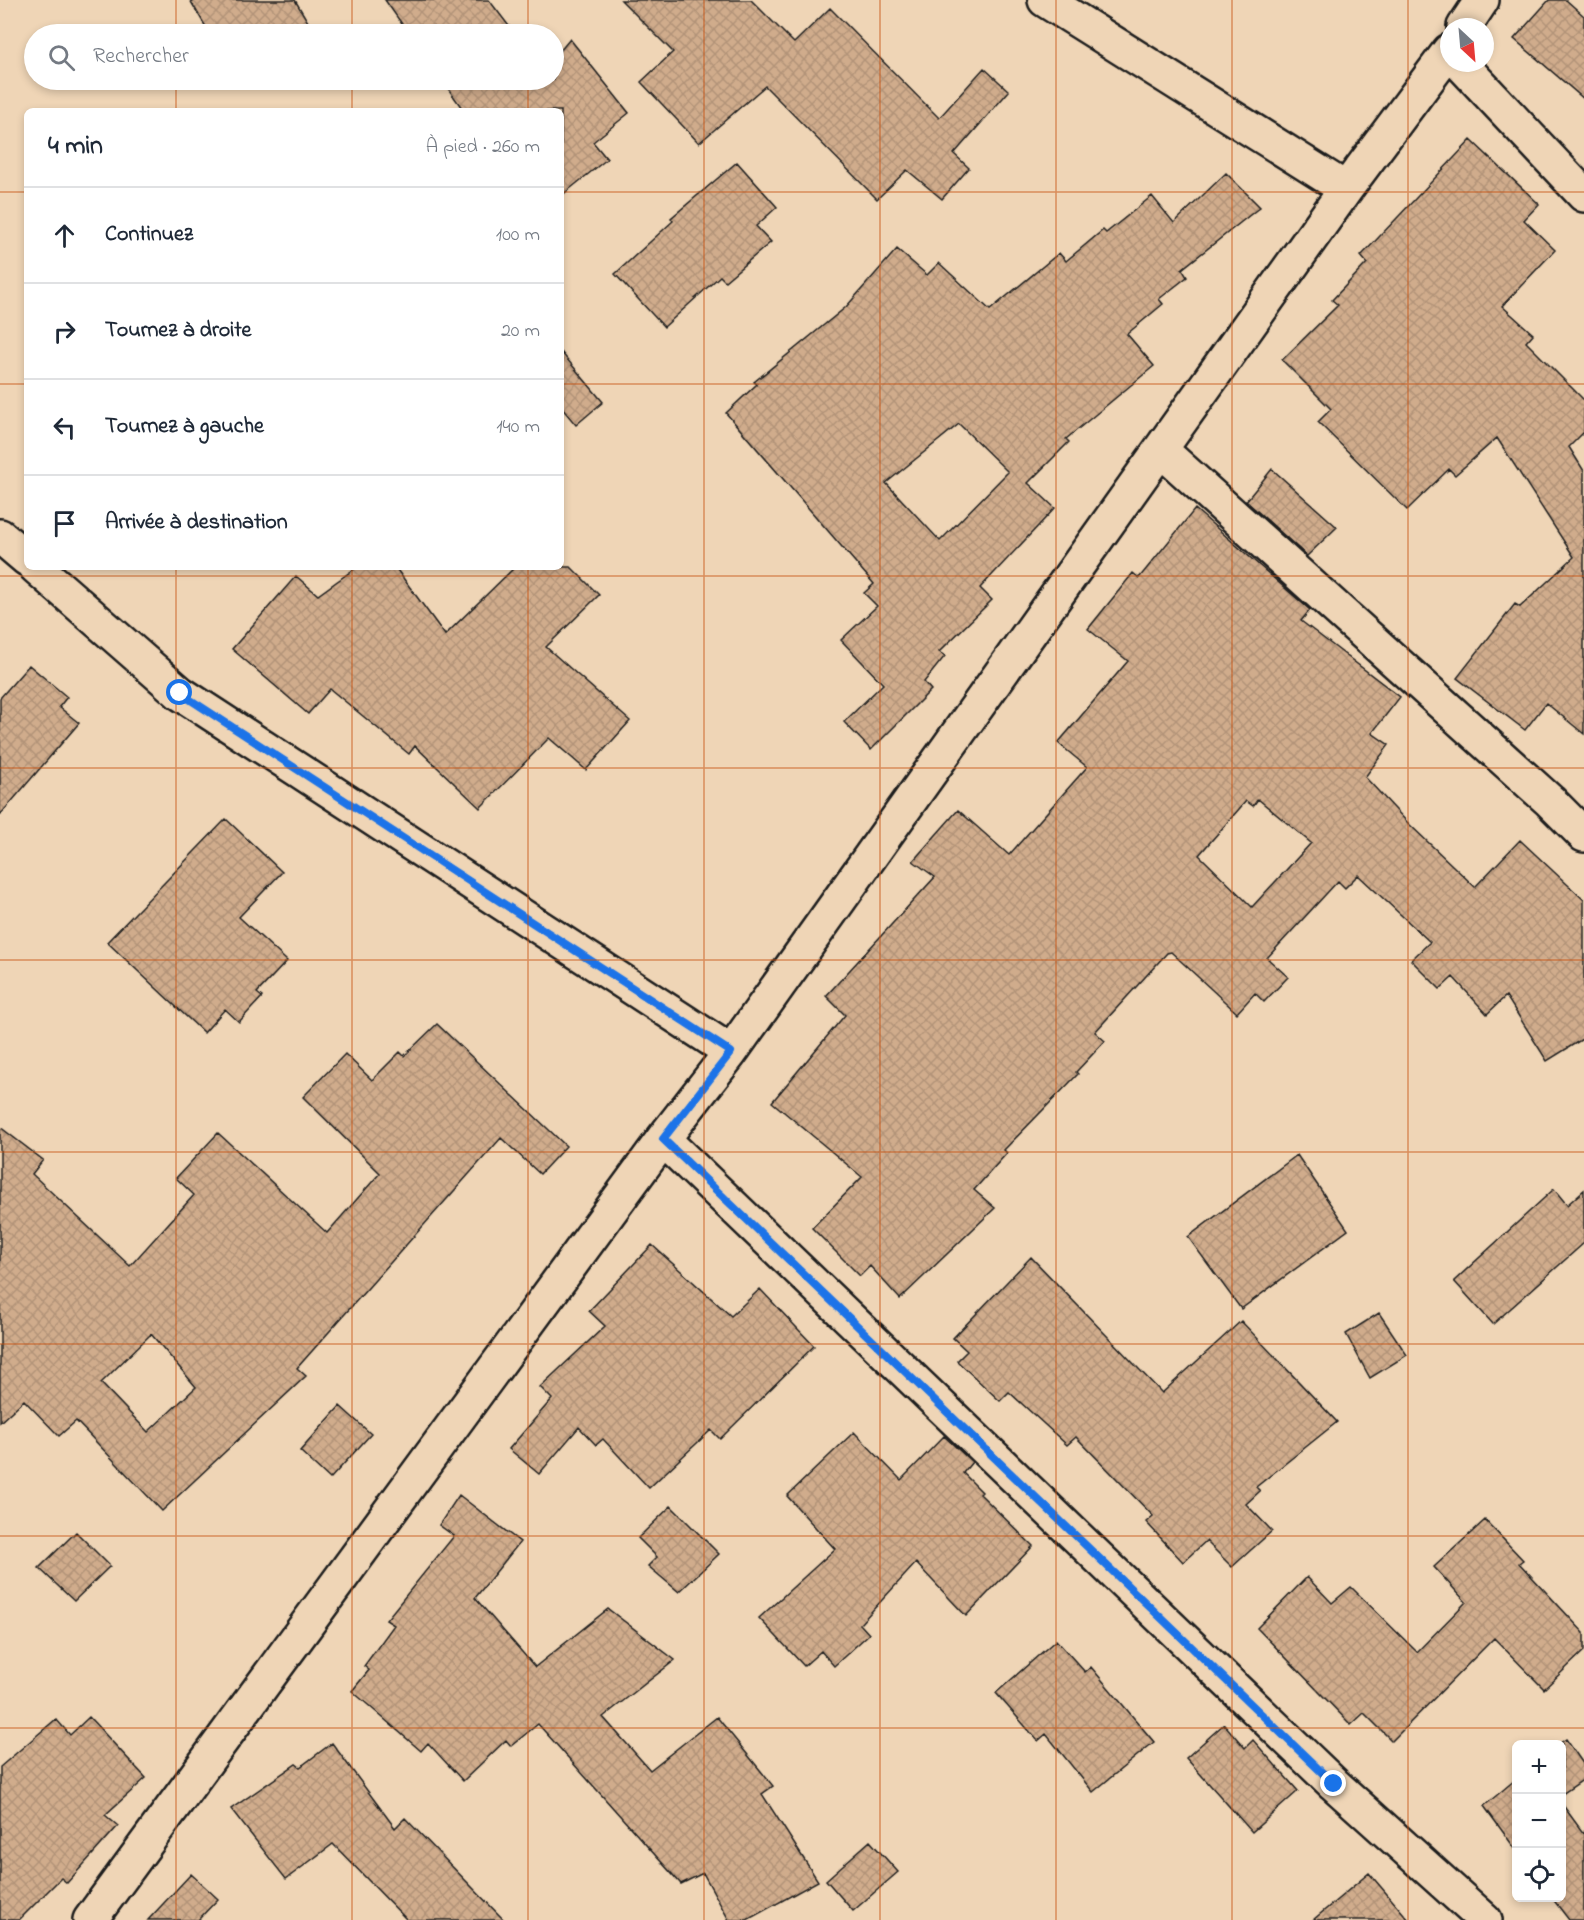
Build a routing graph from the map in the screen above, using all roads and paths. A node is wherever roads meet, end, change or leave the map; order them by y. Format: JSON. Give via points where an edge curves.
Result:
{"nodes":[{"id":1,"x":1045,"y":0,"type":"edge"},
{"id":2,"x":1482,"y":0,"type":"edge"},
{"id":3,"x":1470,"y":18,"type":"edge"},
{"id":4,"x":1440,"y":63,"type":"edge"},
{"id":5,"x":1468,"y":72,"type":"edge"},
{"id":6,"x":1346,"y":189,"type":"junction"},
{"id":7,"x":1584,"y":195,"type":"edge"},
{"id":8,"x":1161,"y":450,"type":"junction"},
{"id":9,"x":0,"y":536,"type":"edge"},
{"id":10,"x":24,"y":556,"type":"edge"},
{"id":11,"x":39,"y":570,"type":"edge"},
{"id":12,"x":1584,"y":835,"type":"edge"},
{"id":13,"x":731,"y":1052,"type":"junction"},
{"id":14,"x":663,"y":1139,"type":"junction"},
{"id":15,"x":90,"y":1920,"type":"edge"},
{"id":16,"x":1485,"y":1920,"type":"edge"}],
"edges":[{"from":1,"to":6,"type":"street"},
{"from":2,"to":3,"type":"street"},
{"from":4,"to":6,"type":"street"},
{"from":5,"to":7,"type":"street"},
{"from":6,"to":8,"type":"street"},
{"from":8,"to":12,"type":"street"},
{"from":8,"to":13,"type":"street"},
{"from":9,"to":10,"type":"street"},
{"from":11,"to":13,"type":"street","via":[[180,693]]},
{"from":13,"to":14,"type":"street"},
{"from":14,"to":15,"type":"street"},
{"from":14,"to":16,"type":"street","via":[[1334,1784]]}]}
